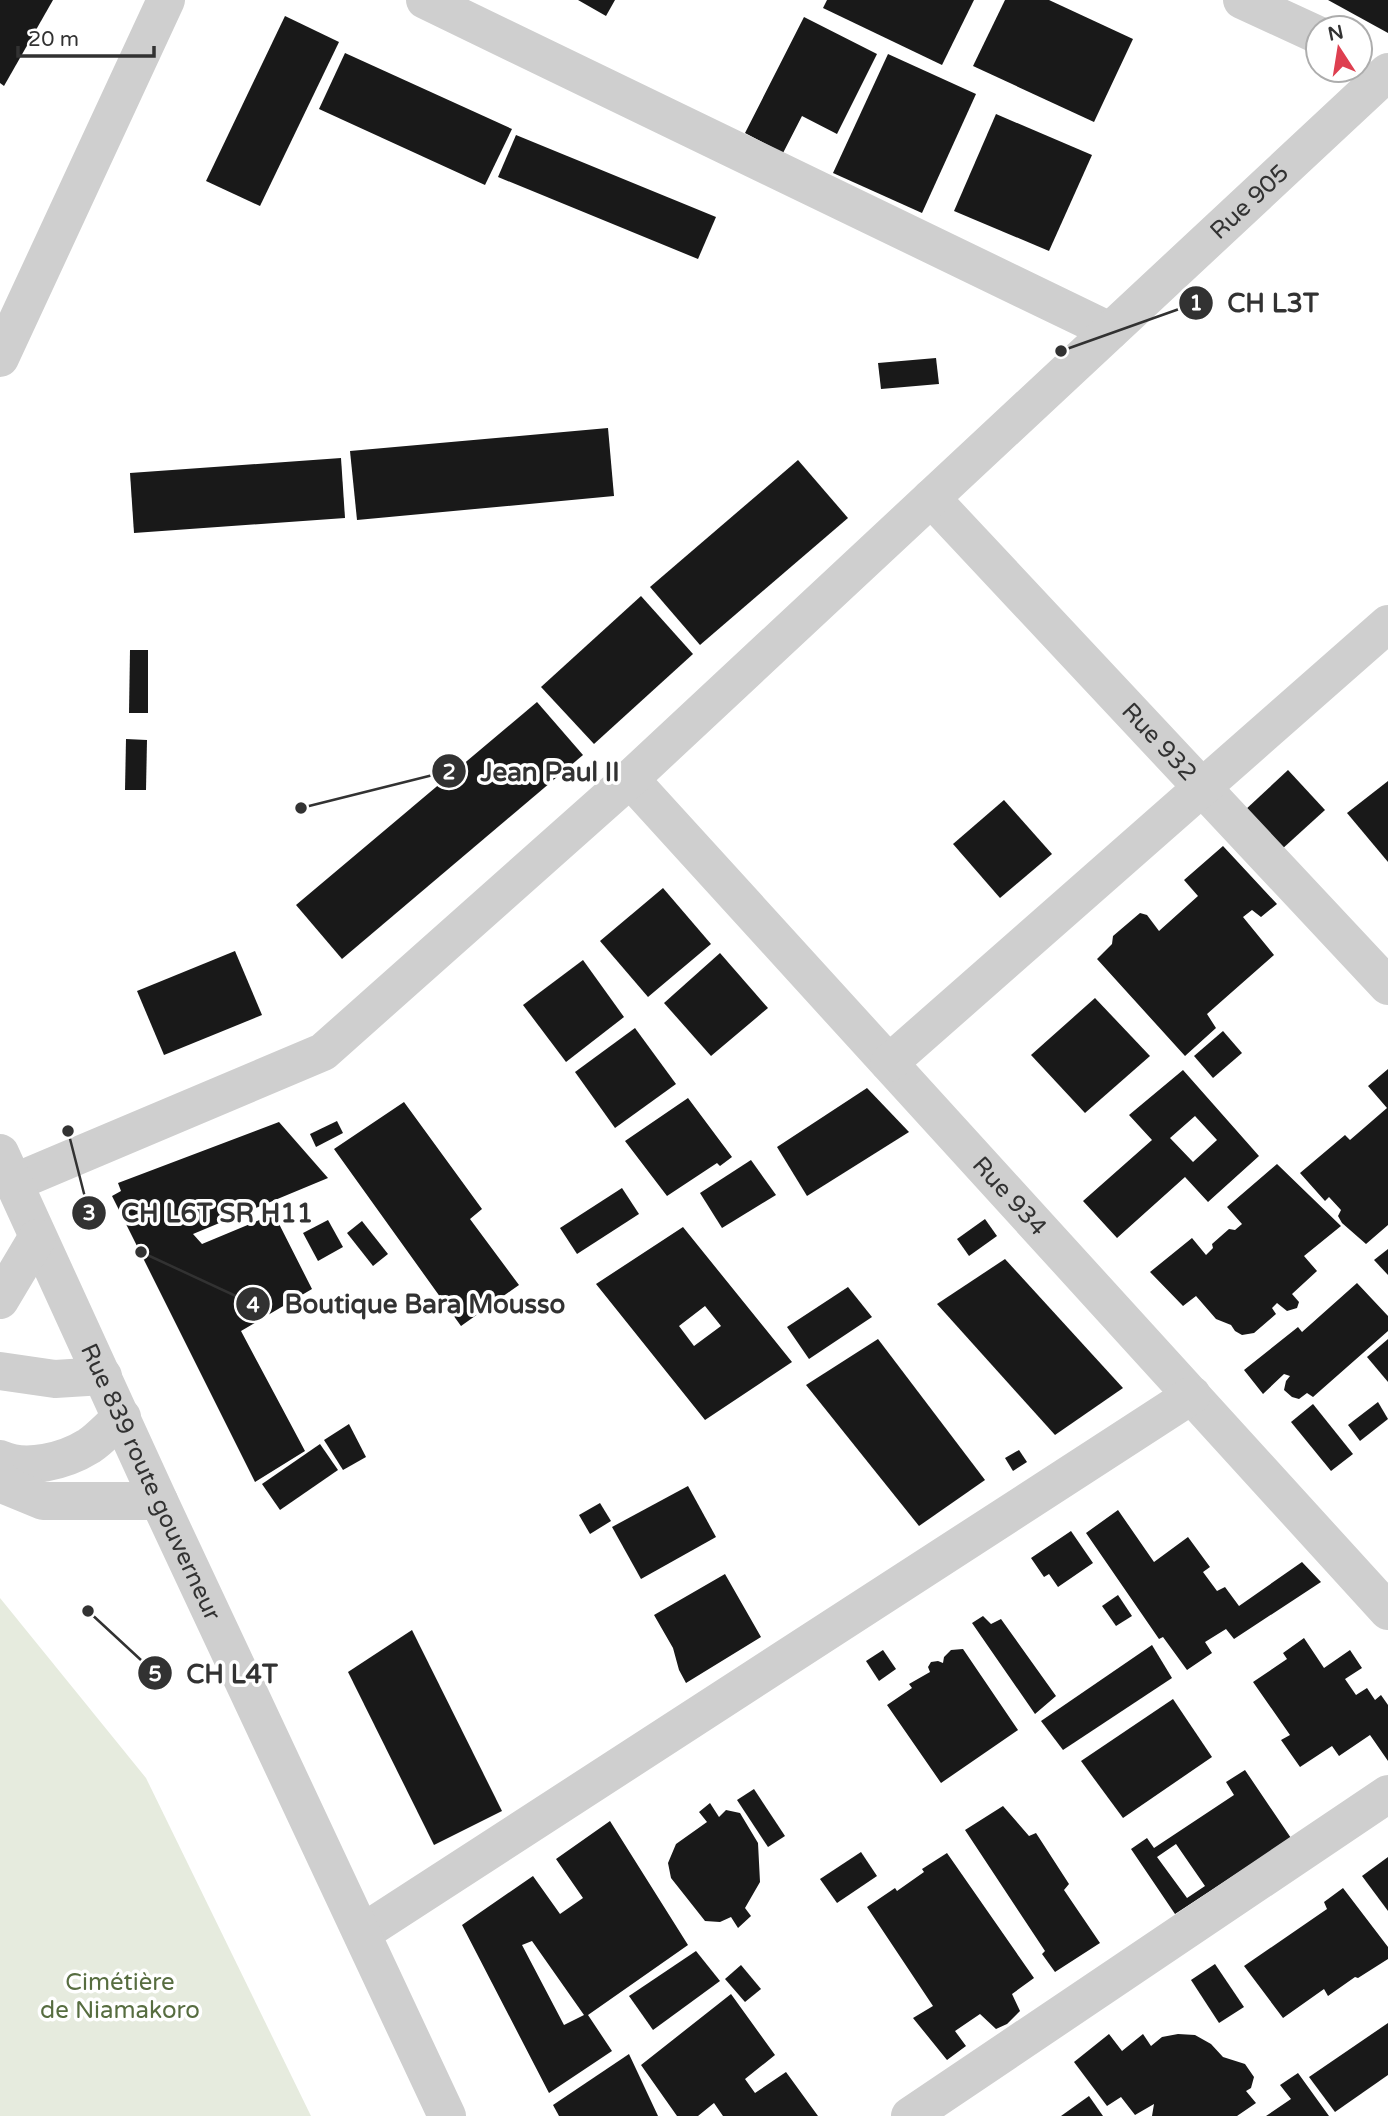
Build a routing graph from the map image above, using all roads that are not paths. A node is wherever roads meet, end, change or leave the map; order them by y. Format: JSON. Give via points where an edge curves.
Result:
{"nodes":[{"id":1,"x":166,"y":0,"type":"edge"},
{"id":2,"x":425,"y":0,"type":"edge"},
{"id":3,"x":1242,"y":0,"type":"edge"},
{"id":4,"x":1304,"y":29,"type":"edge"},
{"id":5,"x":1388,"y":70,"type":"edge"},
{"id":6,"x":1110,"y":331,"type":"junction"},
{"id":7,"x":0,"y":358,"type":"edge"},
{"id":8,"x":931,"y":498,"type":"junction"},
{"id":9,"x":1388,"y":624,"type":"edge"},
{"id":10,"x":630,"y":779,"type":"junction"},
{"id":11,"x":1202,"y":787,"type":"junction"},
{"id":12,"x":1388,"y":986,"type":"edge"},
{"id":13,"x":888,"y":1063,"type":"junction"},
{"id":14,"x":6,"y":1168,"type":"edge"},
{"id":15,"x":37,"y":1238,"type":"junction"},
{"id":16,"x":0,"y":1300,"type":"edge"},
{"id":17,"x":0,"y":1371,"type":"edge"},
{"id":18,"x":103,"y":1376,"type":"junction"},
{"id":19,"x":1192,"y":1395,"type":"junction"},
{"id":20,"x":122,"y":1417,"type":"junction"},
{"id":21,"x":0,"y":1459,"type":"edge"},
{"id":22,"x":0,"y":1479,"type":"edge"},
{"id":23,"x":159,"y":1501,"type":"junction"},
{"id":24,"x":1388,"y":1611,"type":"edge"},
{"id":25,"x":1388,"y":1794,"type":"edge"},
{"id":26,"x":362,"y":1933,"type":"junction"},
{"id":27,"x":447,"y":2116,"type":"edge"},
{"id":28,"x":910,"y":2116,"type":"edge"}],
"edges":[{"from":1,"to":7,"type":"street"},
{"from":2,"to":6,"type":"street"},
{"from":3,"to":4,"type":"street"},
{"from":5,"to":6,"type":"street","name":"Rue 905"},
{"from":6,"to":8,"type":"street","name":"Rue 905"},
{"from":8,"to":10,"type":"street","name":"Rue 905"},
{"from":8,"to":11,"type":"street","name":"Rue 932"},
{"from":9,"to":11,"type":"street"},
{"from":10,"to":13,"type":"street","name":"Rue 934"},
{"from":10,"to":14,"type":"street","name":"Rue 905","via":[[323,1052]]},
{"from":11,"to":12,"type":"street","name":"Rue 932"},
{"from":11,"to":13,"type":"street"},
{"from":13,"to":19,"type":"street","name":"Rue 934"},
{"from":14,"to":15,"type":"street","name":"Rue 839 route gouverneur"},
{"from":15,"to":16,"type":"street"},
{"from":15,"to":18,"type":"street","name":"Rue 839 route gouverneur"},
{"from":17,"to":18,"type":"street","via":[[55,1380]]},
{"from":18,"to":20,"type":"street","name":"Rue 839 route gouverneur"},
{"from":19,"to":24,"type":"street","name":"Rue 934"},
{"from":19,"to":26,"type":"street"},
{"from":20,"to":21,"type":"street","via":[[88,1447],[44,1464],[11,1464]]},
{"from":20,"to":23,"type":"street","name":"Rue 839 route gouverneur"},
{"from":22,"to":23,"type":"street","via":[[43,1502]]},
{"from":23,"to":26,"type":"street","name":"Rue 839 route gouverneur"},
{"from":25,"to":28,"type":"street"},
{"from":26,"to":27,"type":"street","name":"Rue 839 route gouverneur"}]}
